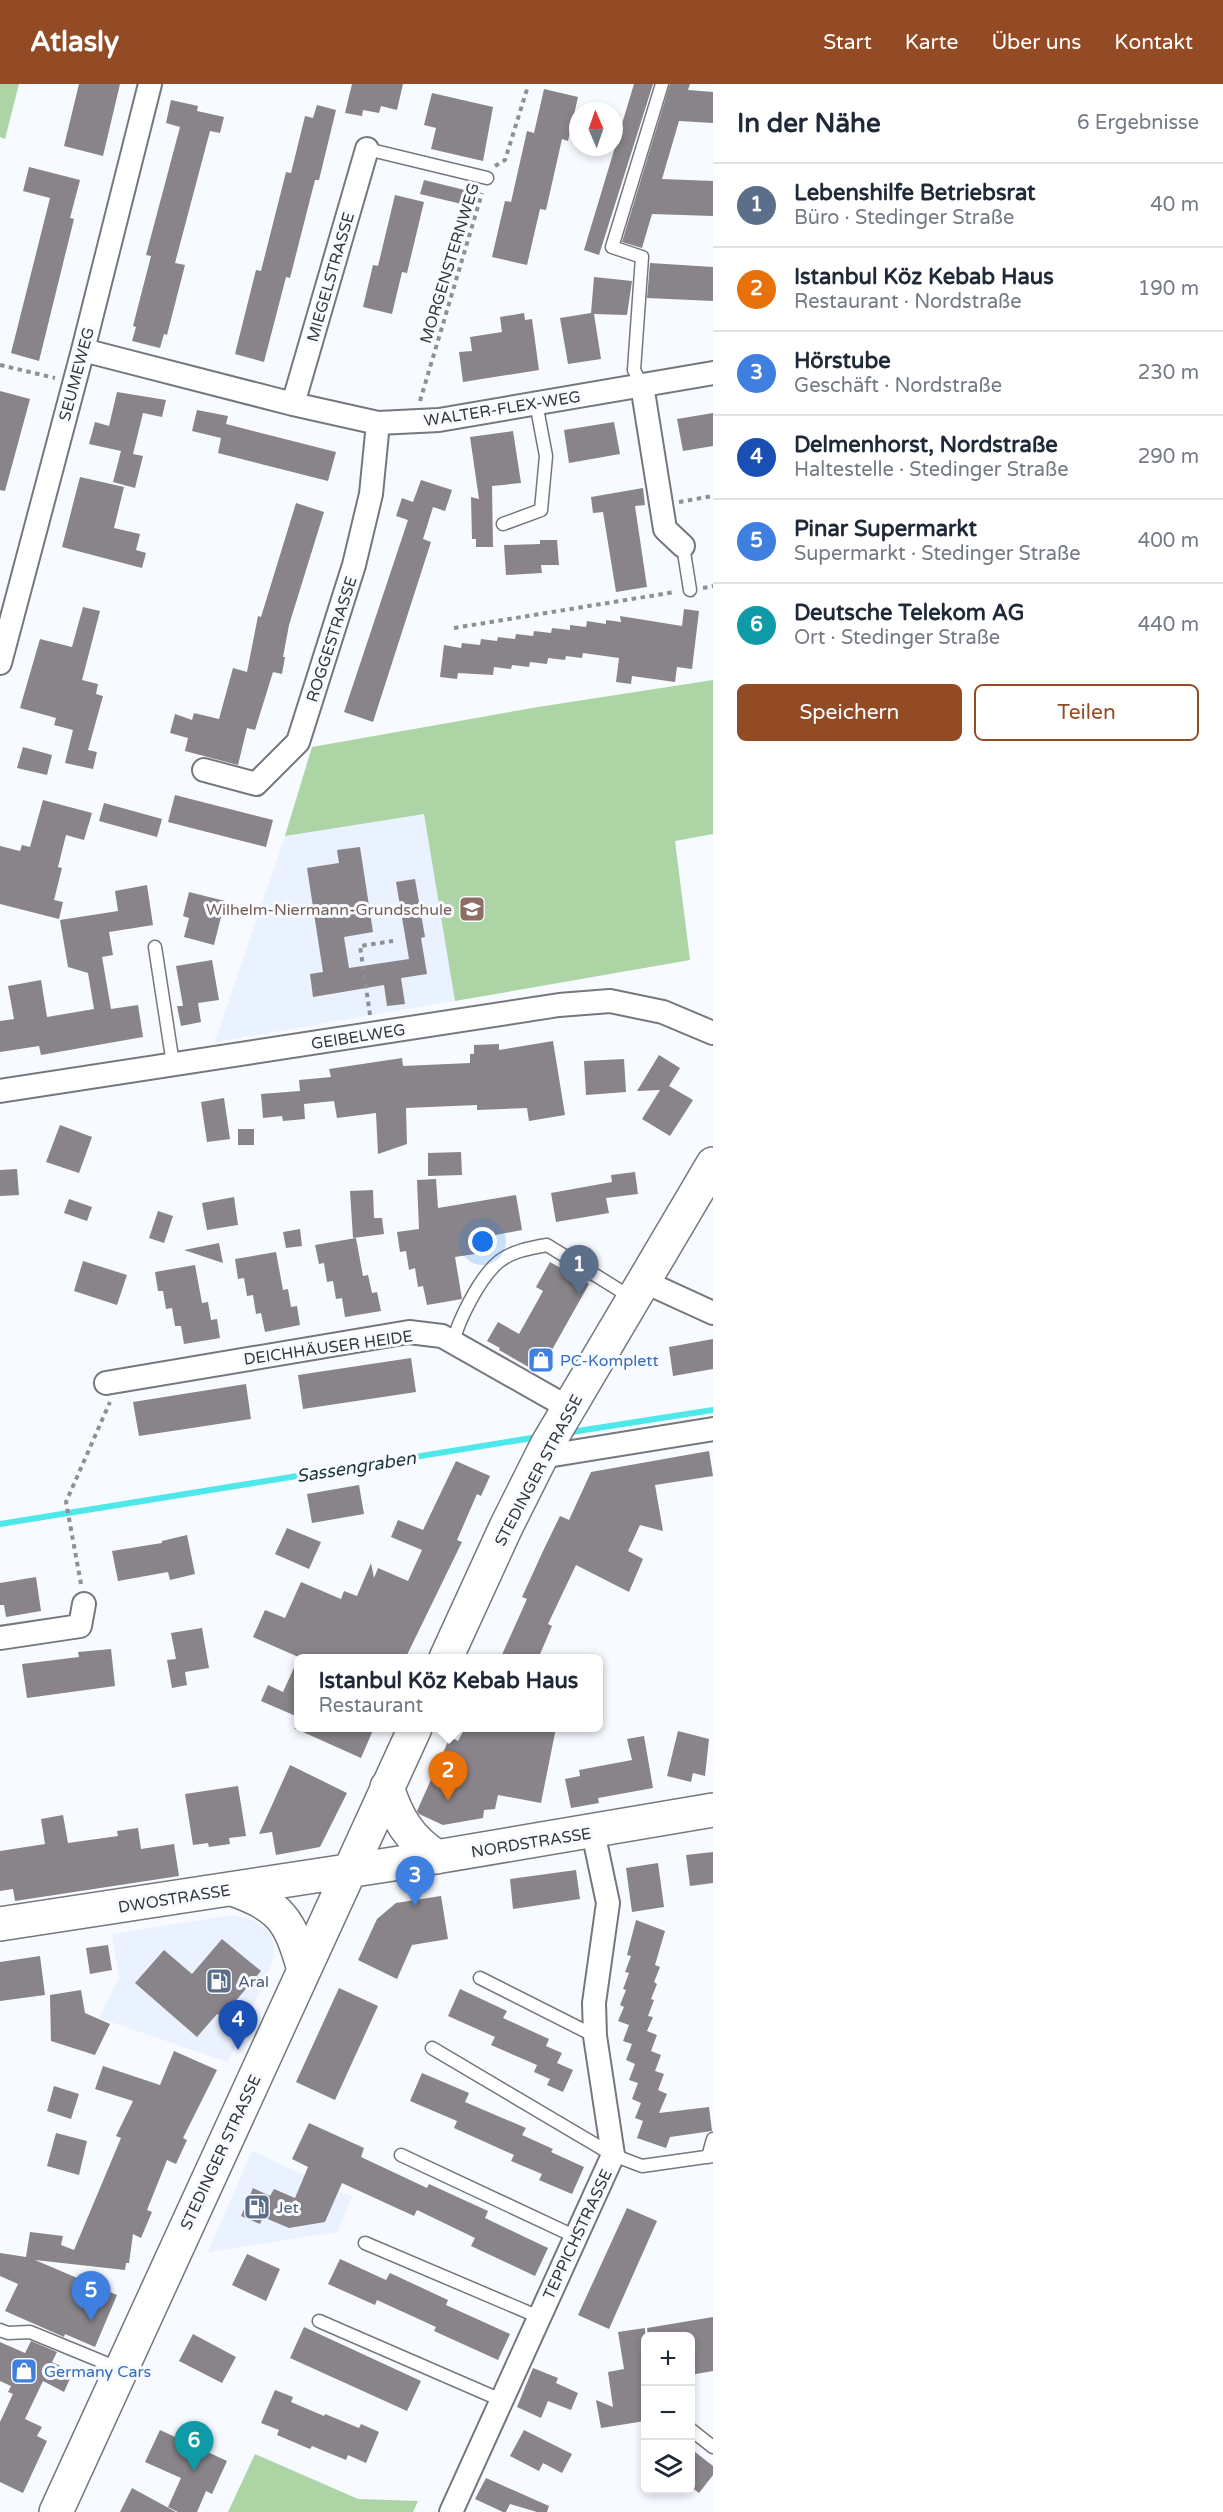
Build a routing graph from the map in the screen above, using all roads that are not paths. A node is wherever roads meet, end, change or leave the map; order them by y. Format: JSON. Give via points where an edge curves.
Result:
{"nodes":[{"id":1,"x":150,"y":84,"type":"edge"},
{"id":2,"x":662,"y":84,"type":"edge"},
{"id":3,"x":367,"y":149,"type":"joint"},
{"id":4,"x":487,"y":178,"type":"road end"},
{"id":5,"x":83,"y":350,"type":"junction"},
{"id":6,"x":713,"y":373,"type":"edge"},
{"id":7,"x":642,"y":385,"type":"junction"},
{"id":8,"x":536,"y":403,"type":"junction"},
{"id":9,"x":293,"y":404,"type":"junction"},
{"id":10,"x":378,"y":423,"type":"junction"},
{"id":11,"x":503,"y":524,"type":"dead end"},
{"id":12,"x":683,"y":546,"type":"joint"},
{"id":13,"x":690,"y":590,"type":"road end"},
{"id":14,"x":0,"y":663,"type":"edge"},
{"id":15,"x":204,"y":770,"type":"dead end"},
{"id":16,"x":154,"y":947,"type":"dead end"},
{"id":17,"x":713,"y":1032,"type":"edge"},
{"id":18,"x":173,"y":1064,"type":"junction"},
{"id":19,"x":0,"y":1091,"type":"edge"},
{"id":20,"x":713,"y":1164,"type":"edge"},
{"id":21,"x":638,"y":1290,"type":"junction"},
{"id":22,"x":713,"y":1313,"type":"edge"},
{"id":23,"x":453,"y":1342,"type":"junction"},
{"id":24,"x":106,"y":1383,"type":"road end"},
{"id":25,"x":713,"y":1429,"type":"edge"},
{"id":26,"x":554,"y":1433,"type":"junction"},
{"id":27,"x":84,"y":1604,"type":"road end"},
{"id":28,"x":0,"y":1638,"type":"edge"},
{"id":29,"x":448,"y":1654,"type":"edge"},
{"id":30,"x":413,"y":1732,"type":"edge"},
{"id":31,"x":387,"y":1787,"type":"junction"},
{"id":32,"x":713,"y":1810,"type":"edge"},
{"id":33,"x":593,"y":1832,"type":"junction"},
{"id":34,"x":437,"y":1857,"type":"junction"},
{"id":35,"x":349,"y":1871,"type":"junction"},
{"id":36,"x":232,"y":1889,"type":"junction"},
{"id":37,"x":0,"y":1924,"type":"edge"},
{"id":38,"x":304,"y":1970,"type":"junction"},
{"id":39,"x":480,"y":1978,"type":"dead end"},
{"id":40,"x":595,"y":2036,"type":"junction"},
{"id":41,"x":432,"y":2048,"type":"dead end"},
{"id":42,"x":713,"y":2139,"type":"edge"},
{"id":43,"x":401,"y":2155,"type":"dead end"},
{"id":44,"x":613,"y":2156,"type":"junction"},
{"id":45,"x":711,"y":2157,"type":"edge"},
{"id":46,"x":576,"y":2237,"type":"junction"},
{"id":47,"x":365,"y":2243,"type":"dead end"},
{"id":48,"x":538,"y":2317,"type":"junction"},
{"id":49,"x":319,"y":2321,"type":"dead end"},
{"id":50,"x":0,"y":2330,"type":"edge"},
{"id":51,"x":121,"y":2369,"type":"junction"},
{"id":52,"x":501,"y":2400,"type":"junction"},
{"id":53,"x":695,"y":2433,"type":"edge"},
{"id":54,"x":713,"y":2447,"type":"edge"},
{"id":55,"x":56,"y":2512,"type":"edge"},
{"id":56,"x":451,"y":2512,"type":"edge"}],
"edges":[{"from":1,"to":5,"type":"street","name":"SEUMEWEG"},
{"from":2,"to":7,"type":"lane","via":[[612,248],[642,257],[634,370]]},
{"from":3,"to":4,"type":"lane"},
{"from":3,"to":9,"type":"street","name":"MIEGELSTRASSE"},
{"from":5,"to":9,"type":"street","name":"WALTER-FLEX-WEG"},
{"from":5,"to":14,"type":"street","name":"SEUMEWEG"},
{"from":6,"to":7,"type":"street","name":"WALTER-FLEX-WEG"},
{"from":7,"to":8,"type":"street","name":"WALTER-FLEX-WEG"},
{"from":7,"to":12,"type":"street","via":[[665,529]]},
{"from":8,"to":10,"type":"street","name":"WALTER-FLEX-WEG","via":[[439,420]]},
{"from":8,"to":11,"type":"lane","via":[[546,456],[541,510]]},
{"from":9,"to":10,"type":"street","name":"WALTER-FLEX-WEG"},
{"from":10,"to":15,"type":"street","name":"ROGGESTRASSE","via":[[371,494],[354,566],[298,742],[256,784]]},
{"from":12,"to":13,"type":"lane"},
{"from":16,"to":18,"type":"lane"},
{"from":17,"to":18,"type":"street","name":"GEIBELWEG","via":[[663,1012],[610,1001],[559,1005]]},
{"from":18,"to":19,"type":"street","name":"GEIBELWEG"},
{"from":20,"to":21,"type":"main road","name":"STEDINGER STRASSE"},
{"from":21,"to":22,"type":"street"},
{"from":21,"to":23,"type":"lane","via":[[546,1245],[523,1249],[496,1264],[458,1326]]},
{"from":21,"to":26,"type":"main road","name":"STEDINGER STRASSE"},
{"from":23,"to":24,"type":"street","name":"DEICHHÄUSER HEIDE","via":[[442,1336],[409,1332]]},
{"from":23,"to":26,"type":"street","name":"DEICHHÄUSER HEIDE"},
{"from":25,"to":26,"type":"street"},
{"from":26,"to":29,"type":"main road","name":"STEDINGER STRASSE"},
{"from":27,"to":28,"type":"street","via":[[80,1626]]},
{"from":30,"to":31,"type":"main road","name":"STEDINGER STRASSE"},
{"from":31,"to":34,"type":"main road","via":[[402,1826]]},
{"from":31,"to":35,"type":"main road","name":"STEDINGER STRASSE"},
{"from":32,"to":33,"type":"main road","name":"NORDSTRASSE"},
{"from":33,"to":34,"type":"main road","name":"NORDSTRASSE"},
{"from":33,"to":40,"type":"street","name":"TEPPICHSTRASSE","via":[[608,1903],[594,2003]]},
{"from":34,"to":35,"type":"main road","name":"NORDSTRASSE"},
{"from":35,"to":36,"type":"main road","name":"DWOSTRASSE"},
{"from":35,"to":38,"type":"main road","name":"STEDINGER STRASSE"},
{"from":36,"to":37,"type":"main road","name":"DWOSTRASSE"},
{"from":36,"to":38,"type":"main road","via":[[265,1903],[281,1915],[291,1930]]},
{"from":38,"to":51,"type":"main road","name":"STEDINGER STRASSE"},
{"from":39,"to":40,"type":"lane"},
{"from":40,"to":44,"type":"street","name":"TEPPICHSTRASSE"},
{"from":41,"to":44,"type":"lane"},
{"from":42,"to":45,"type":"lane"},
{"from":43,"to":46,"type":"lane"},
{"from":44,"to":45,"type":"lane","via":[[642,2166]]},
{"from":44,"to":46,"type":"street","name":"TEPPICHSTRASSE"},
{"from":46,"to":48,"type":"street","name":"TEPPICHSTRASSE"},
{"from":47,"to":48,"type":"lane"},
{"from":48,"to":52,"type":"street","name":"TEPPICHSTRASSE"},
{"from":49,"to":52,"type":"lane"},
{"from":50,"to":51,"type":"lane","via":[[30,2332]]},
{"from":51,"to":55,"type":"main road","name":"STEDINGER STRASSE"},
{"from":52,"to":56,"type":"street","name":"TEPPICHSTRASSE"},
{"from":53,"to":54,"type":"lane"}]}
